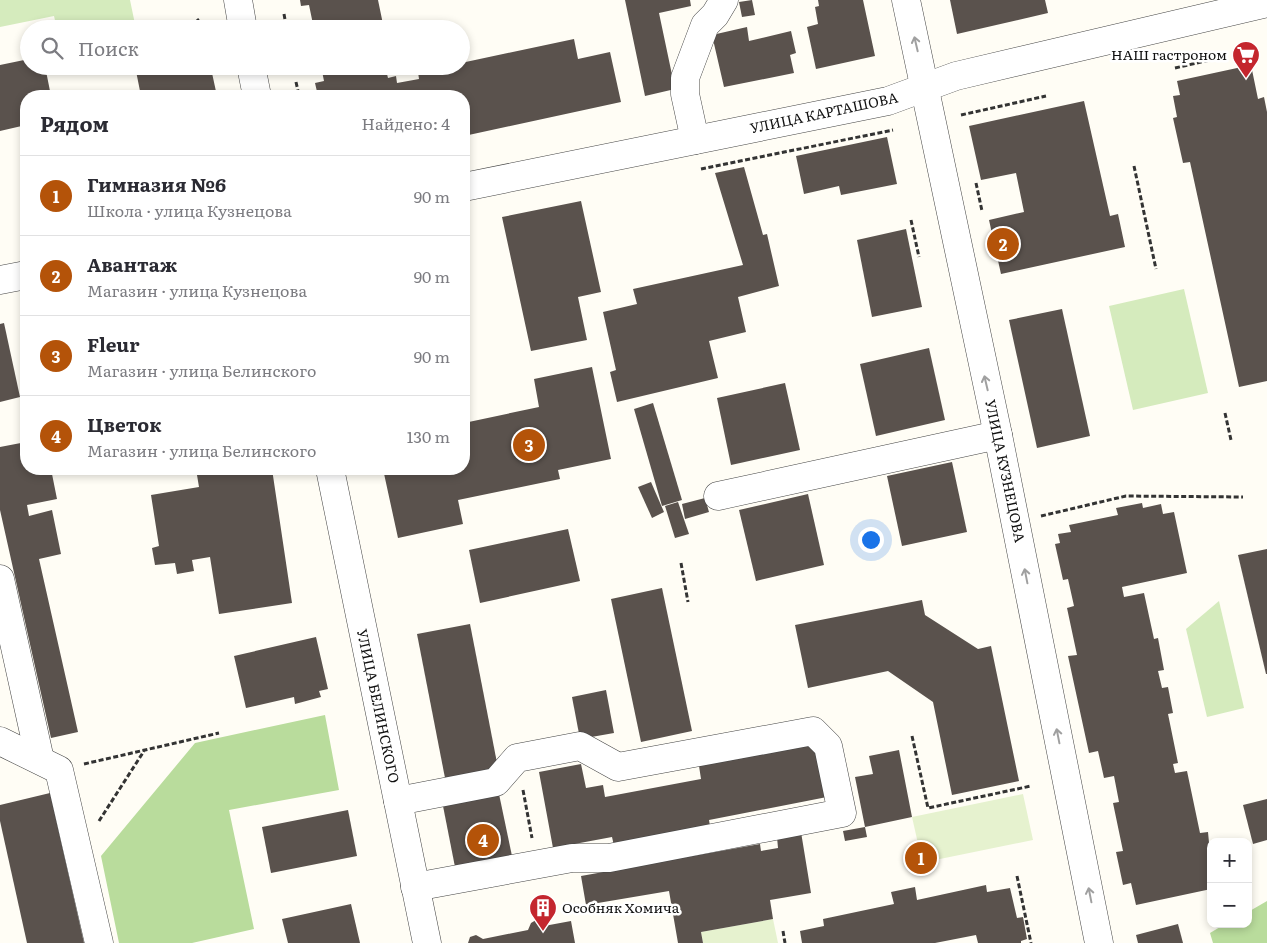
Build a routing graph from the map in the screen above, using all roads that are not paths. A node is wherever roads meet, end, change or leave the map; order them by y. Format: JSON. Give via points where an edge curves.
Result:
{"nodes":[{"id":1,"x":238,"y":0,"type":"edge"},
{"id":2,"x":724,"y":0,"type":"edge"},
{"id":3,"x":906,"y":0,"type":"edge"},
{"id":4,"x":1267,"y":3,"type":"edge"},
{"id":5,"x":241,"y":20,"type":"edge"},
{"id":6,"x":252,"y":75,"type":"edge"},
{"id":7,"x":926,"y":88,"type":"junction"},
{"id":8,"x":255,"y":90,"type":"edge"},
{"id":9,"x":695,"y":140,"type":"junction"},
{"id":10,"x":470,"y":186,"type":"edge"},
{"id":11,"x":20,"y":276,"type":"edge"},
{"id":12,"x":0,"y":280,"type":"edge"},
{"id":13,"x":998,"y":435,"type":"junction"},
{"id":14,"x":331,"y":475,"type":"edge"},
{"id":15,"x":718,"y":496,"type":"dead end"},
{"id":16,"x":0,"y":579,"type":"edge"},
{"id":17,"x":0,"y":741,"type":"edge"},
{"id":18,"x":50,"y":765,"type":"junction"},
{"id":19,"x":398,"y":801,"type":"junction"},
{"id":20,"x":415,"y":887,"type":"junction"},
{"id":21,"x":99,"y":943,"type":"edge"},
{"id":22,"x":427,"y":943,"type":"edge"},
{"id":23,"x":1099,"y":943,"type":"edge"}],
"edges":[{"from":1,"to":5,"type":"street"},
{"from":2,"to":9,"type":"street","via":[[705,25],[685,78],[685,94]]},
{"from":7,"to":3,"type":"street","name":"УЛИЦА КУЗНЕЦОВА","one_way":true},
{"from":4,"to":7,"type":"street","name":"УЛИЦА КАРТАШОВА","via":[[956,76]]},
{"from":6,"to":8,"type":"street"},
{"from":7,"to":9,"type":"street","name":"УЛИЦА КАРТАШОВА","via":[[888,102]]},
{"from":13,"to":7,"type":"street","name":"УЛИЦА КУЗНЕЦОВА","one_way":true},
{"from":9,"to":10,"type":"street","name":"УЛИЦА КАРТАШОВА"},
{"from":11,"to":12,"type":"street"},
{"from":13,"to":15,"type":"street"},
{"from":23,"to":13,"type":"street","name":"УЛИЦА КУЗНЕЦОВА","one_way":true},
{"from":14,"to":19,"type":"street","name":"УЛИЦА БЕЛИНСКОГО"},
{"from":16,"to":18,"type":"street"},
{"from":17,"to":18,"type":"street"},
{"from":18,"to":21,"type":"street","via":[[79,852]]},
{"from":19,"to":20,"type":"street","name":"УЛИЦА БЕЛИНСКОГО"},
{"from":19,"to":20,"type":"street","via":[[496,782],[517,758],[580,746],[618,767],[813,730],[828,746],[842,813],[609,858],[572,858]]},
{"from":20,"to":22,"type":"street","name":"УЛИЦА БЕЛИНСКОГО"}]}
